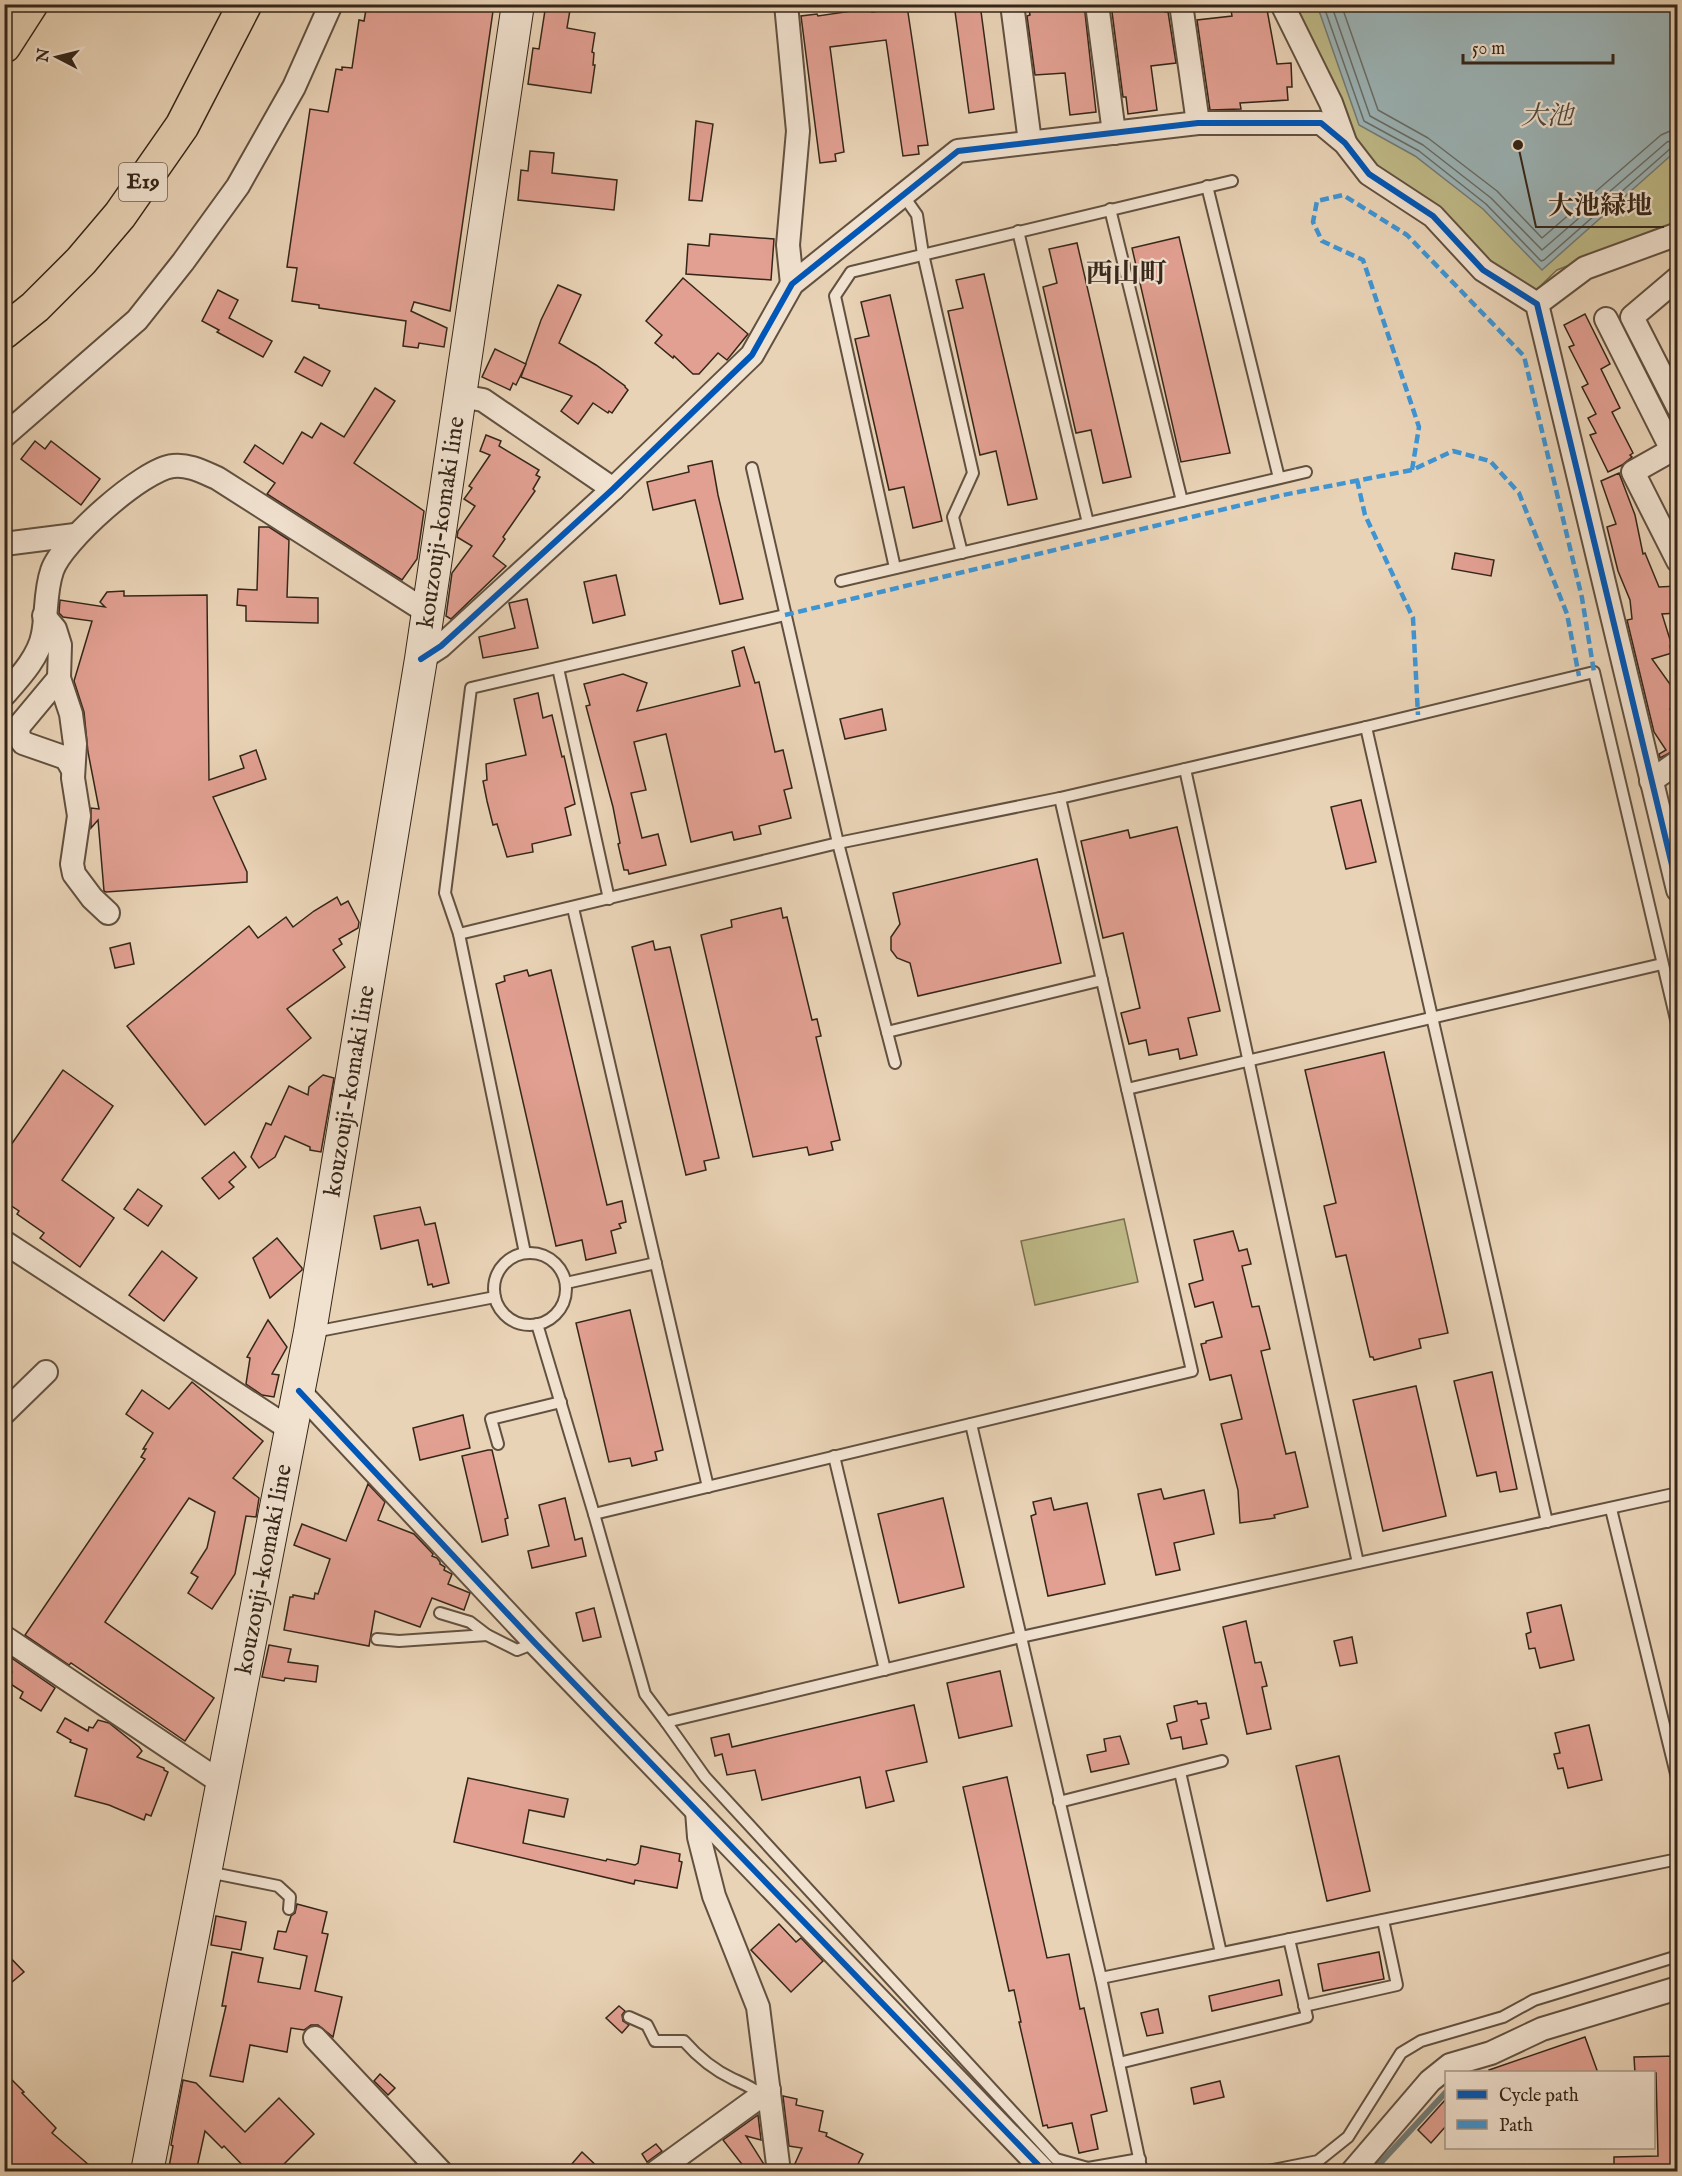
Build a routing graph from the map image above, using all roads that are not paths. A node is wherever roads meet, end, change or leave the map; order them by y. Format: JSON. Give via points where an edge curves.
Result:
{"nodes":[{"id":1,"x":31,"y":4,"type":"edge"},
{"id":2,"x":245,"y":4,"type":"edge"},
{"id":3,"x":331,"y":4,"type":"edge"},
{"id":4,"x":518,"y":4,"type":"edge"},
{"id":5,"x":786,"y":4,"type":"edge"},
{"id":6,"x":1012,"y":4,"type":"edge"},
{"id":7,"x":1097,"y":4,"type":"edge"},
{"id":8,"x":1181,"y":4,"type":"edge"},
{"id":9,"x":1282,"y":4,"type":"edge"},
{"id":10,"x":4,"y":46,"type":"edge"},
{"id":11,"x":1198,"y":123,"type":"junction"},
{"id":12,"x":1114,"y":133,"type":"junction"},
{"id":13,"x":1030,"y":142,"type":"junction"},
{"id":14,"x":1345,"y":143,"type":"junction"},
{"id":15,"x":1232,"y":181,"type":"dead end"},
{"id":16,"x":1207,"y":186,"type":"junction"},
{"id":17,"x":903,"y":195,"type":"junction"},
{"id":18,"x":1110,"y":209,"type":"junction"},
{"id":19,"x":1018,"y":231,"type":"junction"},
{"id":20,"x":1677,"y":234,"type":"edge"},
{"id":21,"x":923,"y":254,"type":"junction"},
{"id":22,"x":1677,"y":278,"type":"edge"},
{"id":23,"x":792,"y":284,"type":"junction"},
{"id":24,"x":1537,"y":304,"type":"junction"},
{"id":25,"x":1606,"y":319,"type":"dead end"},
{"id":26,"x":4,"y":332,"type":"edge"},
{"id":27,"x":460,"y":396,"type":"junction"},
{"id":28,"x":1677,"y":407,"type":"edge"},
{"id":29,"x":4,"y":436,"type":"edge"},
{"id":30,"x":752,"y":468,"type":"dead end"},
{"id":31,"x":1306,"y":472,"type":"dead end"},
{"id":32,"x":1279,"y":478,"type":"junction"},
{"id":33,"x":613,"y":489,"type":"junction"},
{"id":34,"x":1182,"y":501,"type":"junction"},
{"id":35,"x":1088,"y":523,"type":"junction"},
{"id":36,"x":75,"y":535,"type":"junction"},
{"id":37,"x":4,"y":543,"type":"edge"},
{"id":38,"x":962,"y":553,"type":"junction"},
{"id":39,"x":1677,"y":561,"type":"edge"},
{"id":40,"x":895,"y":568,"type":"junction"},
{"id":41,"x":841,"y":581,"type":"dead end"},
{"id":42,"x":428,"y":612,"type":"junction"},
{"id":43,"x":785,"y":615,"type":"junction"},
{"id":44,"x":44,"y":616,"type":"junction"},
{"id":45,"x":421,"y":659,"type":"junction"},
{"id":46,"x":558,"y":668,"type":"junction"},
{"id":47,"x":59,"y":678,"type":"junction"},
{"id":48,"x":4,"y":695,"type":"edge"},
{"id":49,"x":1366,"y":728,"type":"junction"},
{"id":50,"x":1677,"y":762,"type":"edge"},
{"id":51,"x":1185,"y":769,"type":"junction"},
{"id":52,"x":74,"y":770,"type":"junction"},
{"id":53,"x":1651,"y":781,"type":"junction"},
{"id":54,"x":1060,"y":798,"type":"junction"},
{"id":55,"x":838,"y":843,"type":"junction"},
{"id":56,"x":1677,"y":890,"type":"edge"},
{"id":57,"x":609,"y":899,"type":"junction"},
{"id":58,"x":573,"y":908,"type":"junction"},
{"id":59,"x":108,"y":913,"type":"dead end"},
{"id":60,"x":459,"y":934,"type":"junction"},
{"id":61,"x":1662,"y":964,"type":"junction"},
{"id":62,"x":1102,"y":980,"type":"junction"},
{"id":63,"x":1432,"y":1017,"type":"junction"},
{"id":64,"x":1677,"y":1028,"type":"edge"},
{"id":65,"x":887,"y":1032,"type":"junction"},
{"id":66,"x":1248,"y":1060,"type":"junction"},
{"id":67,"x":895,"y":1063,"type":"dead end"},
{"id":68,"x":1127,"y":1089,"type":"junction"},
{"id":69,"x":4,"y":1242,"type":"edge"},
{"id":70,"x":525,"y":1253,"type":"junction"},
{"id":71,"x":656,"y":1263,"type":"junction"},
{"id":72,"x":566,"y":1283,"type":"junction"},
{"id":73,"x":495,"y":1297,"type":"junction"},
{"id":74,"x":537,"y":1324,"type":"junction"},
{"id":75,"x":310,"y":1332,"type":"junction"},
{"id":76,"x":46,"y":1372,"type":"dead end"},
{"id":77,"x":299,"y":1392,"type":"junction"},
{"id":78,"x":561,"y":1402,"type":"junction"},
{"id":79,"x":4,"y":1413,"type":"edge"},
{"id":80,"x":971,"y":1424,"type":"junction"},
{"id":81,"x":290,"y":1429,"type":"junction"},
{"id":82,"x":498,"y":1444,"type":"dead end"},
{"id":83,"x":834,"y":1456,"type":"junction"},
{"id":84,"x":708,"y":1487,"type":"junction"},
{"id":85,"x":1677,"y":1493,"type":"edge"},
{"id":86,"x":1611,"y":1509,"type":"junction"},
{"id":87,"x":594,"y":1514,"type":"junction"},
{"id":88,"x":1546,"y":1522,"type":"junction"},
{"id":89,"x":1358,"y":1563,"type":"junction"},
{"id":90,"x":440,"y":1613,"type":"dead end"},
{"id":91,"x":487,"y":1635,"type":"junction"},
{"id":92,"x":4,"y":1637,"type":"edge"},
{"id":93,"x":1021,"y":1637,"type":"junction"},
{"id":94,"x":377,"y":1639,"type":"dead end"},
{"id":95,"x":535,"y":1643,"type":"junction"},
{"id":96,"x":885,"y":1670,"type":"junction"},
{"id":97,"x":666,"y":1722,"type":"junction"},
{"id":98,"x":1222,"y":1761,"type":"dead end"},
{"id":99,"x":1180,"y":1772,"type":"junction"},
{"id":100,"x":1677,"y":1782,"type":"edge"},
{"id":101,"x":222,"y":1783,"type":"junction"},
{"id":102,"x":1059,"y":1802,"type":"junction"},
{"id":103,"x":697,"y":1811,"type":"junction"},
{"id":104,"x":1677,"y":1859,"type":"edge"},
{"id":105,"x":204,"y":1872,"type":"junction"},
{"id":106,"x":289,"y":1909,"type":"dead end"},
{"id":107,"x":1383,"y":1920,"type":"junction"},
{"id":108,"x":1289,"y":1939,"type":"junction"},
{"id":109,"x":1221,"y":1953,"type":"junction"},
{"id":110,"x":1677,"y":1956,"type":"edge"},
{"id":111,"x":1101,"y":1978,"type":"junction"},
{"id":112,"x":1677,"y":1988,"type":"edge"},
{"id":113,"x":1304,"y":2006,"type":"junction"},
{"id":114,"x":629,"y":2017,"type":"dead end"},
{"id":115,"x":315,"y":2038,"type":"dead end"},
{"id":116,"x":1119,"y":2063,"type":"junction"},
{"id":117,"x":765,"y":2092,"type":"junction"},
{"id":118,"x":1140,"y":2159,"type":"junction"},
{"id":119,"x":782,"y":2170,"type":"edge"},
{"id":120,"x":147,"y":2172,"type":"edge"},
{"id":121,"x":441,"y":2172,"type":"edge"},
{"id":122,"x":656,"y":2172,"type":"edge"},
{"id":123,"x":1045,"y":2172,"type":"edge"},
{"id":124,"x":1142,"y":2172,"type":"edge"},
{"id":125,"x":1263,"y":2172,"type":"edge"},
{"id":126,"x":1352,"y":2172,"type":"edge"}],
"edges":[{"from":1,"to":10,"type":"highway"},
{"from":2,"to":26,"type":"highway","number":"E19","via":[[182,126],[120,215],[81,261]]},
{"from":3,"to":29,"type":"street","via":[[294,87],[238,186],[183,262],[137,320]]},
{"from":4,"to":27,"type":"main road","name":"kouzouji-komaki line"},
{"from":5,"to":23,"type":"street","via":[[798,131],[788,245]]},
{"from":6,"to":13,"type":"street"},
{"from":7,"to":12,"type":"street"},
{"from":8,"to":11,"type":"street"},
{"from":9,"to":14,"type":"street","via":[[1331,103]]},
{"from":11,"to":12,"type":"street"},
{"from":11,"to":14,"type":"street","via":[[1321,123]]},
{"from":12,"to":13,"type":"street"},
{"from":13,"to":17,"type":"street","via":[[958,151]]},
{"from":14,"to":24,"type":"street","via":[[1369,174],[1433,216],[1483,270]]},
{"from":15,"to":16,"type":"lane"},
{"from":16,"to":18,"type":"lane"},
{"from":16,"to":32,"type":"lane"},
{"from":17,"to":21,"type":"lane","via":[[917,215]]},
{"from":17,"to":23,"type":"street"},
{"from":18,"to":19,"type":"lane"},
{"from":18,"to":34,"type":"lane"},
{"from":19,"to":21,"type":"lane"},
{"from":19,"to":35,"type":"lane"},
{"from":20,"to":24,"type":"street","via":[[1585,268]]},
{"from":21,"to":38,"type":"lane","via":[[973,473],[953,518]]},
{"from":21,"to":40,"type":"lane","via":[[851,272],[835,296]]},
{"from":22,"to":28,"type":"street","via":[[1632,317]]},
{"from":23,"to":33,"type":"street","via":[[752,355]]},
{"from":24,"to":53,"type":"street"},
{"from":25,"to":39,"type":"street","via":[[1672,450],[1633,472]]},
{"from":27,"to":33,"type":"street","via":[[483,400]]},
{"from":27,"to":42,"type":"main road","name":"kouzouji-komaki line"},
{"from":30,"to":43,"type":"lane"},
{"from":31,"to":32,"type":"lane"},
{"from":32,"to":34,"type":"lane"},
{"from":33,"to":45,"type":"street","via":[[441,646]]},
{"from":34,"to":35,"type":"lane"},
{"from":35,"to":38,"type":"lane"},
{"from":36,"to":37,"type":"street"},
{"from":36,"to":42,"type":"street","via":[[151,473],[173,466],[194,468],[217,478]]},
{"from":36,"to":44,"type":"street","via":[[51,571]]},
{"from":38,"to":40,"type":"lane"},
{"from":40,"to":41,"type":"lane"},
{"from":42,"to":45,"type":"main road","name":"kouzouji-komaki line"},
{"from":43,"to":46,"type":"lane"},
{"from":43,"to":55,"type":"lane"},
{"from":44,"to":47,"type":"street","via":[[55,629],[60,645]]},
{"from":44,"to":48,"type":"street","via":[[37,651]]},
{"from":45,"to":75,"type":"main road","name":"kouzouji-komaki line"},
{"from":46,"to":57,"type":"lane"},
{"from":46,"to":60,"type":"lane","via":[[471,688],[445,893]]},
{"from":47,"to":52,"type":"street","via":[[71,714]]},
{"from":47,"to":52,"type":"street","via":[[19,726],[18,735],[23,743],[66,758]]},
{"from":49,"to":51,"type":"lane"},
{"from":49,"to":61,"type":"lane","via":[[1594,672]]},
{"from":49,"to":63,"type":"lane"},
{"from":50,"to":53,"type":"street"},
{"from":51,"to":54,"type":"lane"},
{"from":51,"to":66,"type":"lane"},
{"from":52,"to":59,"type":"street","via":[[79,816],[74,874]]},
{"from":53,"to":56,"type":"street"},
{"from":54,"to":55,"type":"lane"},
{"from":54,"to":62,"type":"lane"},
{"from":55,"to":57,"type":"lane"},
{"from":55,"to":65,"type":"lane"},
{"from":57,"to":58,"type":"lane"},
{"from":58,"to":60,"type":"lane"},
{"from":58,"to":71,"type":"lane"},
{"from":60,"to":70,"type":"lane"},
{"from":61,"to":63,"type":"lane"},
{"from":61,"to":64,"type":"lane"},
{"from":62,"to":65,"type":"lane"},
{"from":62,"to":68,"type":"lane"},
{"from":63,"to":66,"type":"lane"},
{"from":63,"to":88,"type":"lane"},
{"from":65,"to":67,"type":"lane"},
{"from":66,"to":68,"type":"lane"},
{"from":66,"to":89,"type":"lane"},
{"from":68,"to":80,"type":"lane","via":[[1192,1371]]},
{"from":69,"to":81,"type":"street"},
{"from":70,"to":72,"type":"lane","via":[[539,1253],[552,1259]]},
{"from":70,"to":73,"type":"lane","via":[[500,1268]]},
{"from":71,"to":72,"type":"lane"},
{"from":71,"to":84,"type":"lane"},
{"from":72,"to":74,"type":"lane","via":[[560,1309]]},
{"from":73,"to":74,"type":"lane","via":[[511,1319]]},
{"from":73,"to":75,"type":"lane"},
{"from":74,"to":78,"type":"lane"},
{"from":75,"to":77,"type":"main road","name":"kouzouji-komaki line"},
{"from":76,"to":79,"type":"street"},
{"from":77,"to":81,"type":"main road","name":"kouzouji-komaki line"},
{"from":77,"to":95,"type":"street"},
{"from":78,"to":82,"type":"lane","via":[[492,1419]]},
{"from":78,"to":87,"type":"lane"},
{"from":80,"to":83,"type":"lane"},
{"from":80,"to":93,"type":"lane"},
{"from":81,"to":101,"type":"main road","name":"kouzouji-komaki line"},
{"from":83,"to":84,"type":"lane"},
{"from":83,"to":96,"type":"lane"},
{"from":84,"to":87,"type":"lane"},
{"from":85,"to":86,"type":"lane"},
{"from":86,"to":88,"type":"lane"},
{"from":86,"to":100,"type":"lane"},
{"from":87,"to":97,"type":"lane","via":[[645,1694]]},
{"from":88,"to":89,"type":"lane"},
{"from":89,"to":93,"type":"lane"},
{"from":90,"to":91,"type":"lane","via":[[470,1622]]},
{"from":91,"to":94,"type":"lane"},
{"from":91,"to":95,"type":"lane","via":[[517,1650]]},
{"from":92,"to":101,"type":"street"},
{"from":93,"to":96,"type":"lane"},
{"from":93,"to":102,"type":"lane"},
{"from":95,"to":103,"type":"street"},
{"from":96,"to":97,"type":"lane"},
{"from":97,"to":118,"type":"lane","via":[[705,1777],[1056,2159],[1088,2168]]},
{"from":98,"to":99,"type":"lane"},
{"from":99,"to":102,"type":"lane"},
{"from":99,"to":109,"type":"lane"},
{"from":101,"to":105,"type":"main road","name":"kouzouji-komaki line"},
{"from":102,"to":111,"type":"lane"},
{"from":103,"to":117,"type":"street","via":[[699,1837],[714,1896],[758,2007]]},
{"from":103,"to":123,"type":"street"},
{"from":104,"to":107,"type":"lane"},
{"from":105,"to":106,"type":"lane","via":[[278,1886],[290,1897]]},
{"from":105,"to":120,"type":"main road","name":"kouzouji-komaki line"},
{"from":107,"to":108,"type":"lane"},
{"from":107,"to":113,"type":"lane","via":[[1397,1985]]},
{"from":108,"to":109,"type":"lane"},
{"from":108,"to":113,"type":"lane"},
{"from":109,"to":111,"type":"lane"},
{"from":110,"to":125,"type":"lane","via":[[1534,2000],[1503,2017],[1420,2041],[1401,2053],[1348,2137],[1318,2162]]},
{"from":111,"to":116,"type":"lane"},
{"from":112,"to":126,"type":"street","via":[[1542,2029],[1491,2053],[1450,2065],[1430,2081]]},
{"from":113,"to":116,"type":"lane","via":[[1307,2017]]},
{"from":114,"to":117,"type":"lane","via":[[642,2021],[655,2041],[684,2041],[699,2058],[732,2079]]},
{"from":115,"to":121,"type":"street"},
{"from":116,"to":118,"type":"lane"},
{"from":117,"to":119,"type":"street"},
{"from":117,"to":122,"type":"street"},
{"from":118,"to":124,"type":"lane"}]}
